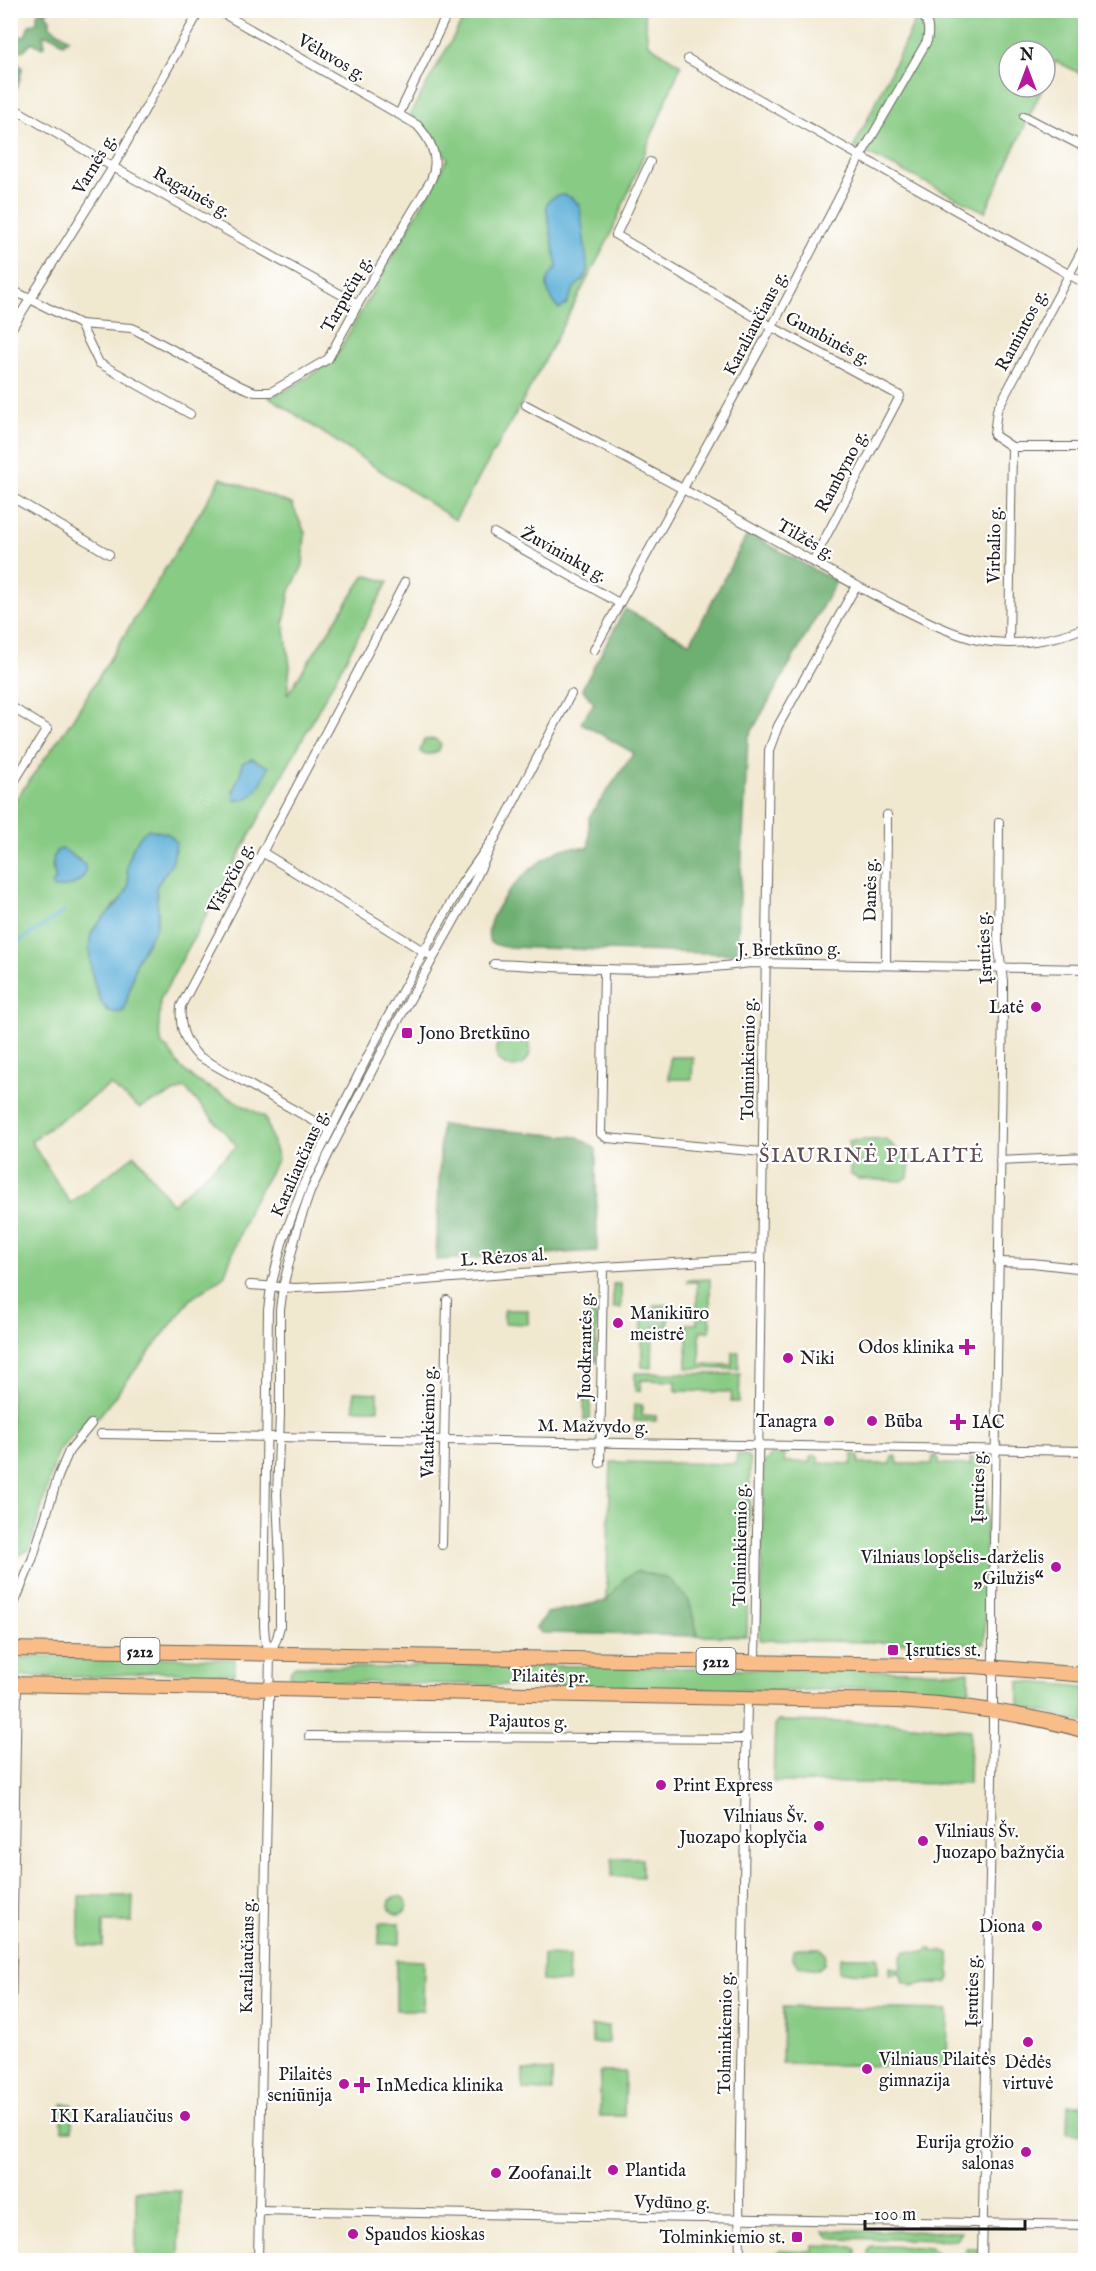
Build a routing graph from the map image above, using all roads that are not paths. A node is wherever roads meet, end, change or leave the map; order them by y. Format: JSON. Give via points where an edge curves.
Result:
{"nodes":[{"id":1,"x":200,"y":10,"type":"edge"},
{"id":2,"x":217,"y":10,"type":"edge"},
{"id":3,"x":449,"y":10,"type":"edge"},
{"id":4,"x":918,"y":10,"type":"edge"},
{"id":5,"x":688,"y":59,"type":"dead end"},
{"id":6,"x":10,"y":106,"type":"edge"},
{"id":7,"x":399,"y":114,"type":"junction"},
{"id":8,"x":1024,"y":116,"type":"dead end"},
{"id":9,"x":1086,"y":148,"type":"edge"},
{"id":10,"x":860,"y":156,"type":"junction"},
{"id":11,"x":650,"y":162,"type":"dead end"},
{"id":12,"x":113,"y":167,"type":"junction"},
{"id":13,"x":1086,"y":243,"type":"edge"},
{"id":14,"x":1069,"y":275,"type":"junction"},
{"id":15,"x":1086,"y":284,"type":"edge"},
{"id":16,"x":10,"y":289,"type":"edge"},
{"id":17,"x":31,"y":298,"type":"junction"},
{"id":18,"x":358,"y":304,"type":"junction"},
{"id":19,"x":80,"y":324,"type":"junction"},
{"id":20,"x":772,"y":327,"type":"junction"},
{"id":21,"x":10,"y":331,"type":"edge"},
{"id":22,"x":900,"y":396,"type":"joint"},
{"id":23,"x":526,"y":405,"type":"dead end"},
{"id":24,"x":190,"y":414,"type":"dead end"},
{"id":25,"x":1012,"y":447,"type":"junction"},
{"id":26,"x":1086,"y":447,"type":"edge"},
{"id":27,"x":682,"y":490,"type":"junction"},
{"id":28,"x":10,"y":496,"type":"edge"},
{"id":29,"x":494,"y":533,"type":"dead end"},
{"id":30,"x":108,"y":554,"type":"dead end"},
{"id":31,"x":813,"y":561,"type":"junction"},
{"id":32,"x":405,"y":582,"type":"dead end"},
{"id":33,"x":856,"y":586,"type":"junction"},
{"id":34,"x":619,"y":603,"type":"junction"},
{"id":35,"x":1086,"y":627,"type":"edge"},
{"id":36,"x":1009,"y":643,"type":"junction"},
{"id":37,"x":594,"y":650,"type":"dead end"},
{"id":38,"x":571,"y":694,"type":"dead end"},
{"id":39,"x":10,"y":706,"type":"edge"},
{"id":40,"x":10,"y":788,"type":"edge"},
{"id":41,"x":887,"y":815,"type":"dead end"},
{"id":42,"x":999,"y":822,"type":"dead end"},
{"id":43,"x":498,"y":832,"type":"junction"},
{"id":44,"x":262,"y":852,"type":"junction"},
{"id":45,"x":423,"y":951,"type":"junction"},
{"id":46,"x":433,"y":956,"type":"junction"},
{"id":47,"x":766,"y":963,"type":"junction"},
{"id":48,"x":494,"y":964,"type":"dead end"},
{"id":49,"x":886,"y":965,"type":"junction"},
{"id":50,"x":1001,"y":968,"type":"junction"},
{"id":51,"x":1086,"y":969,"type":"edge"},
{"id":52,"x":604,"y":970,"type":"junction"},
{"id":53,"x":330,"y":1131,"type":"junction"},
{"id":54,"x":762,"y":1152,"type":"junction"},
{"id":55,"x":1086,"y":1156,"type":"edge"},
{"id":56,"x":1000,"y":1161,"type":"junction"},
{"id":57,"x":760,"y":1258,"type":"junction"},
{"id":58,"x":998,"y":1262,"type":"junction"},
{"id":59,"x":603,"y":1267,"type":"junction"},
{"id":60,"x":1086,"y":1269,"type":"edge"},
{"id":61,"x":250,"y":1285,"type":"dead end"},
{"id":62,"x":271,"y":1287,"type":"junction"},
{"id":63,"x":283,"y":1287,"type":"junction"},
{"id":64,"x":447,"y":1300,"type":"dead end"},
{"id":65,"x":91,"y":1424,"type":"dead end"},
{"id":66,"x":101,"y":1434,"type":"dead end"},
{"id":67,"x":266,"y":1437,"type":"junction"},
{"id":68,"x":277,"y":1437,"type":"junction"},
{"id":69,"x":444,"y":1440,"type":"junction"},
{"id":70,"x":600,"y":1443,"type":"junction"},
{"id":71,"x":758,"y":1445,"type":"junction"},
{"id":72,"x":995,"y":1449,"type":"junction"},
{"id":73,"x":1086,"y":1451,"type":"edge"},
{"id":74,"x":600,"y":1463,"type":"dead end"},
{"id":75,"x":442,"y":1545,"type":"dead end"},
{"id":76,"x":10,"y":1622,"type":"edge"},
{"id":77,"x":10,"y":1649,"type":"edge"},
{"id":78,"x":270,"y":1653,"type":"junction"},
{"id":79,"x":754,"y":1661,"type":"junction"},
{"id":80,"x":993,"y":1667,"type":"junction"},
{"id":81,"x":1086,"y":1675,"type":"edge"},
{"id":82,"x":14,"y":1684,"type":"edge"},
{"id":83,"x":268,"y":1688,"type":"junction"},
{"id":84,"x":747,"y":1698,"type":"junction"},
{"id":85,"x":993,"y":1709,"type":"junction"},
{"id":86,"x":1086,"y":1731,"type":"edge"},
{"id":87,"x":309,"y":1736,"type":"dead end"},
{"id":88,"x":747,"y":1739,"type":"junction"},
{"id":89,"x":10,"y":2083,"type":"edge"},
{"id":90,"x":258,"y":2210,"type":"junction"},
{"id":91,"x":739,"y":2219,"type":"junction"},
{"id":92,"x":983,"y":2223,"type":"junction"},
{"id":93,"x":1086,"y":2225,"type":"edge"},
{"id":94,"x":258,"y":2260,"type":"edge"},
{"id":95,"x":740,"y":2260,"type":"edge"},
{"id":96,"x":982,"y":2260,"type":"edge"}],
"edges":[{"from":1,"to":12,"type":"street","name":"Varnės g."},
{"from":2,"to":7,"type":"street","name":"Vėluvos g."},
{"from":3,"to":7,"type":"street"},
{"from":4,"to":10,"type":"street","name":"Karaliaučiaus g.","via":[[927,20],[927,41]]},
{"from":5,"to":10,"type":"street"},
{"from":6,"to":12,"type":"street","name":"Ragainės g."},
{"from":7,"to":18,"type":"street","name":"Tarpučių g.","via":[[417,125],[433,145],[435,172]]},
{"from":8,"to":9,"type":"street"},
{"from":10,"to":14,"type":"street"},
{"from":10,"to":20,"type":"street","name":"Karaliaučiaus g."},
{"from":11,"to":20,"type":"street","name":"Gumbinės g.","via":[[616,235]]},
{"from":12,"to":17,"type":"street","name":"Varnės g."},
{"from":12,"to":18,"type":"street","name":"Ragainės g."},
{"from":13,"to":14,"type":"street","name":"Ramintos g."},
{"from":14,"to":15,"type":"street"},
{"from":14,"to":25,"type":"street","name":"Ramintos g.","via":[[997,410],[994,435]]},
{"from":16,"to":17,"type":"street"},
{"from":17,"to":19,"type":"street"},
{"from":17,"to":21,"type":"street","name":"Varnės g."},
{"from":18,"to":19,"type":"street","name":"Tarpučių g.","via":[[328,359],[271,392],[242,387],[132,328]]},
{"from":19,"to":24,"type":"street","via":[[99,363]]},
{"from":20,"to":22,"type":"street","name":"Gumbinės g."},
{"from":20,"to":27,"type":"street","name":"Karaliaučiaus g."},
{"from":22,"to":31,"type":"street","name":"Rambyno g."},
{"from":23,"to":27,"type":"street","name":"Tilžės g."},
{"from":25,"to":26,"type":"street"},
{"from":25,"to":36,"type":"street","name":"Virbalio g."},
{"from":27,"to":31,"type":"street","name":"Tilžės g."},
{"from":27,"to":34,"type":"street","name":"Karaliaučiaus g."},
{"from":28,"to":30,"type":"street"},
{"from":29,"to":34,"type":"street","name":"Žuvininkų g."},
{"from":31,"to":33,"type":"street","name":"Tilžės g."},
{"from":32,"to":44,"type":"street","name":"Vištyčio g."},
{"from":33,"to":36,"type":"street","name":"Tilžės g.","via":[[963,636]]},
{"from":33,"to":47,"type":"street","name":"Tolminkiemio g.","via":[[770,745]]},
{"from":34,"to":37,"type":"street","name":"Karaliaučiaus g."},
{"from":35,"to":36,"type":"street","name":"Tilžės g.","via":[[1054,638]]},
{"from":38,"to":43,"type":"street","name":"Karaliaučiaus g."},
{"from":39,"to":40,"type":"street","via":[[47,729]]},
{"from":41,"to":49,"type":"street","name":"Danės g."},
{"from":42,"to":50,"type":"street","name":"Įsruties g."},
{"from":43,"to":45,"type":"street","name":"Karaliaučiaus g.","via":[[470,869]]},
{"from":43,"to":46,"type":"street","name":"Karaliaučiaus g."},
{"from":44,"to":45,"type":"street"},
{"from":44,"to":53,"type":"street","name":"Vištyčio g.","via":[[185,995],[181,1028],[198,1056]]},
{"from":45,"to":46,"type":"street"},
{"from":45,"to":53,"type":"street","name":"Karaliaučiaus g."},
{"from":46,"to":63,"type":"street","name":"Karaliaučiaus g.","via":[[310,1192]]},
{"from":47,"to":49,"type":"street","name":"J. Bretkūno g."},
{"from":47,"to":52,"type":"street","name":"J. Bretkūno g.","via":[[705,969]]},
{"from":47,"to":54,"type":"street","name":"Tolminkiemio g."},
{"from":48,"to":52,"type":"street","name":"J. Bretkūno g."},
{"from":49,"to":50,"type":"street","name":"J. Bretkūno g."},
{"from":50,"to":51,"type":"street","name":"J. Bretkūno g."},
{"from":50,"to":56,"type":"street","name":"Įsruties g."},
{"from":52,"to":54,"type":"street","via":[[599,1131],[607,1138]]},
{"from":53,"to":62,"type":"street","name":"Karaliaučiaus g.","via":[[295,1203]]},
{"from":54,"to":57,"type":"street","name":"Tolminkiemio g."},
{"from":55,"to":56,"type":"street"},
{"from":56,"to":58,"type":"street","name":"Įsruties g."},
{"from":57,"to":59,"type":"street","name":"L. Rėzos al."},
{"from":57,"to":71,"type":"street","name":"Tolminkiemio g."},
{"from":58,"to":60,"type":"street"},
{"from":58,"to":72,"type":"street","name":"Įsruties g."},
{"from":59,"to":63,"type":"street","name":"L. Rėzos al."},
{"from":59,"to":70,"type":"street","name":"Juodkrantės g."},
{"from":61,"to":62,"type":"street","name":"L. Rėzos al."},
{"from":62,"to":63,"type":"street","name":"L. Rėzos al."},
{"from":62,"to":67,"type":"street","name":"Karaliaučiaus g."},
{"from":63,"to":68,"type":"street","name":"Karaliaučiaus g."},
{"from":64,"to":69,"type":"street","name":"Valtarkiemio g."},
{"from":65,"to":76,"type":"street","via":[[69,1451],[58,1477]]},
{"from":66,"to":67,"type":"street","name":"M. Mažvydo g."},
{"from":67,"to":68,"type":"street","name":"M. Mažvydo g."},
{"from":67,"to":78,"type":"street","name":"Karaliaučiaus g.","via":[[264,1626]]},
{"from":68,"to":69,"type":"street","name":"M. Mažvydo g."},
{"from":68,"to":78,"type":"street","name":"Karaliaučiaus g.","via":[[280,1626]]},
{"from":69,"to":70,"type":"street","name":"M. Mažvydo g."},
{"from":69,"to":75,"type":"street","name":"Valtarkiemio g."},
{"from":70,"to":71,"type":"street","name":"M. Mažvydo g."},
{"from":70,"to":74,"type":"street","name":"Juodkrantės g."},
{"from":71,"to":72,"type":"street","name":"M. Mažvydo g."},
{"from":71,"to":79,"type":"street","name":"Tolminkiemio g."},
{"from":72,"to":73,"type":"street","name":"M. Mažvydo g."},
{"from":72,"to":80,"type":"street","name":"Įsruties g."},
{"from":77,"to":78,"type":"main road","name":"Pilaitės pr.","number":"5212"},
{"from":78,"to":79,"type":"main road","name":"Pilaitės pr.","number":"5212"},
{"from":78,"to":83,"type":"street","name":"Karaliaučiaus g."},
{"from":79,"to":80,"type":"main road","name":"Pilaitės pr.","number":"5212"},
{"from":80,"to":81,"type":"main road","name":"Pilaitės pr.","number":"5212"},
{"from":80,"to":85,"type":"street","name":"Įsruties g."},
{"from":82,"to":83,"type":"main road","name":"Pilaitės pr.","number":"5212"},
{"from":82,"to":89,"type":"street"},
{"from":83,"to":84,"type":"main road","name":"Pilaitės pr.","number":"5212"},
{"from":83,"to":90,"type":"street","name":"Karaliaučiaus g."},
{"from":84,"to":85,"type":"main road","name":"Pilaitės pr.","number":"5212","via":[[898,1701]]},
{"from":84,"to":88,"type":"street","name":"Tolminkiemio g."},
{"from":85,"to":86,"type":"main road","name":"Pilaitės pr.","number":"5212"},
{"from":85,"to":92,"type":"street","name":"Įsruties g."},
{"from":87,"to":88,"type":"street","name":"Pajautos g."},
{"from":88,"to":91,"type":"street","name":"Tolminkiemio g."},
{"from":90,"to":91,"type":"street","name":"Vydūno g."},
{"from":90,"to":94,"type":"street","name":"Karaliaučiaus g."},
{"from":91,"to":92,"type":"street","name":"Vydūno g."},
{"from":91,"to":95,"type":"street","name":"Tolminkiemio g."},
{"from":92,"to":93,"type":"street","name":"Vydūno g."},
{"from":92,"to":96,"type":"street","name":"Įsruties g."}]}
